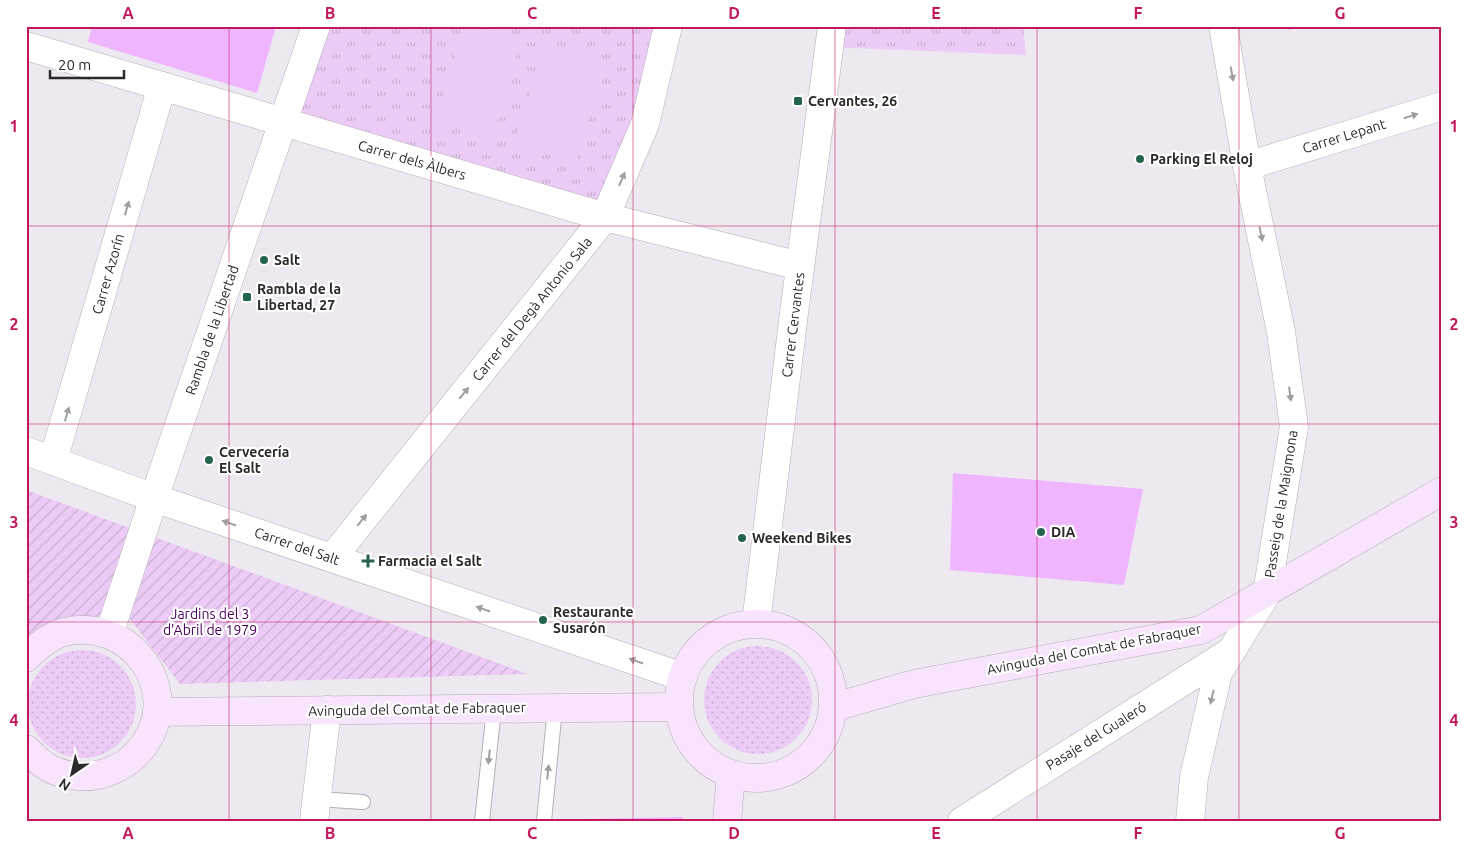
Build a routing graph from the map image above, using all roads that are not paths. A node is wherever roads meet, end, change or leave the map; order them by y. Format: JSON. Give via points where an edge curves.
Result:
{"nodes":[{"id":1,"x":316,"y":26,"type":"edge"},
{"id":2,"x":668,"y":26,"type":"edge"},
{"id":3,"x":832,"y":26,"type":"edge"},
{"id":4,"x":1223,"y":26,"type":"edge"},
{"id":5,"x":26,"y":46,"type":"edge"},
{"id":6,"x":162,"y":86,"type":"junction"},
{"id":7,"x":1442,"y":106,"type":"edge"},
{"id":8,"x":284,"y":123,"type":"junction"},
{"id":9,"x":1247,"y":166,"type":"junction"},
{"id":10,"x":605,"y":217,"type":"junction"},
{"id":11,"x":800,"y":266,"type":"junction"},
{"id":12,"x":26,"y":451,"type":"edge"},
{"id":13,"x":53,"y":461,"type":"junction"},
{"id":14,"x":1442,"y":491,"type":"edge"},
{"id":15,"x":154,"y":498,"type":"junction"},
{"id":16,"x":332,"y":558,"type":"junction"},
{"id":17,"x":1267,"y":593,"type":"junction"},
{"id":18,"x":756,"y":623,"type":"junction"},
{"id":19,"x":109,"y":634,"type":"junction"},
{"id":20,"x":1230,"y":652,"type":"junction"},
{"id":21,"x":26,"y":658,"type":"edge"},
{"id":22,"x":683,"y":677,"type":"junction"},
{"id":23,"x":677,"y":707,"type":"junction"},
{"id":24,"x":835,"y":707,"type":"junction"},
{"id":25,"x":555,"y":708,"type":"junction"},
{"id":26,"x":494,"y":709,"type":"junction"},
{"id":27,"x":327,"y":710,"type":"junction"},
{"id":28,"x":158,"y":712,"type":"junction"},
{"id":29,"x":26,"y":749,"type":"edge"},
{"id":30,"x":731,"y":774,"type":"junction"},
{"id":31,"x":363,"y":802,"type":"dead end"},
{"id":32,"x":316,"y":810,"type":"edge"},
{"id":33,"x":1187,"y":820,"type":"edge"},
{"id":34,"x":482,"y":821,"type":"edge"},
{"id":35,"x":544,"y":821,"type":"edge"},
{"id":36,"x":727,"y":821,"type":"edge"},
{"id":37,"x":962,"y":821,"type":"edge"}],
"edges":[{"from":1,"to":8,"type":"street","name":"Rambla de la Libertad"},
{"from":10,"to":2,"type":"street","name":"Carrer del Degà Antonio Sala","one_way":true,"via":[[645,124]]},
{"from":3,"to":11,"type":"street","name":"Carrer Cervantes"},
{"from":4,"to":9,"type":"street","name":"Passeig de la Maigmona","one_way":true},
{"from":5,"to":6,"type":"street","name":"Carrer dels Àlbers"},
{"from":6,"to":8,"type":"street","name":"Carrer dels Àlbers"},
{"from":13,"to":6,"type":"street","name":"Carrer Azorín","one_way":true},
{"from":9,"to":7,"type":"street","name":"Carrer Lepant","one_way":true},
{"from":8,"to":10,"type":"street","name":"Carrer dels Àlbers"},
{"from":8,"to":15,"type":"street","name":"Rambla de la Libertad"},
{"from":9,"to":17,"type":"street","name":"Passeig de la Maigmona","one_way":true,"via":[[1282,332],[1294,427]]},
{"from":10,"to":11,"type":"street","name":"Carrer dels Àlbers"},
{"from":16,"to":10,"type":"street","name":"Carrer del Degà Antonio Sala","one_way":true},
{"from":11,"to":18,"type":"street","name":"Carrer Cervantes"},
{"from":12,"to":13,"type":"street","name":"Carrer del Salt"},
{"from":13,"to":15,"type":"street","name":"Carrer del Salt"},
{"from":14,"to":17,"type":"street","name":"Avinguda del Comtat de Fabraquer"},
{"from":16,"to":15,"type":"street","name":"Carrer del Salt","one_way":true},
{"from":15,"to":19,"type":"street","name":"Rambla de la Libertad"},
{"from":22,"to":16,"type":"street","name":"Carrer del Salt","one_way":true},
{"from":17,"to":20,"type":"street","name":"Passeig de la Maigmona"},
{"from":17,"to":24,"type":"street","name":"Avinguda del Comtat de Fabraquer","via":[[1201,630],[914,684]]},
{"from":18,"to":22,"type":"street","via":[[736,626],[716,635],[696,653]]},
{"from":18,"to":24,"type":"street","via":[[794,633],[822,658]]},
{"from":19,"to":21,"type":"street","via":[[86,630],[63,633],[42,643]]},
{"from":19,"to":28,"type":"street","via":[[131,646],[147,665],[156,687]]},
{"from":20,"to":33,"type":"street","name":"Passeig de la Maigmona","one_way":true,"via":[[1218,673]]},
{"from":20,"to":37,"type":"street","name":"Pasaje del Gualeró"},
{"from":22,"to":23,"type":"street"},
{"from":23,"to":25,"type":"street","name":"Avinguda del Comtat de Fabraquer"},
{"from":23,"to":30,"type":"street","via":[[687,739]]},
{"from":24,"to":30,"type":"street","via":[[824,740],[804,763],[765,778]]},
{"from":25,"to":26,"type":"street","name":"Avinguda del Comtat de Fabraquer"},
{"from":35,"to":25,"type":"lane","one_way":true},
{"from":26,"to":27,"type":"street","name":"Avinguda del Comtat de Fabraquer"},
{"from":26,"to":34,"type":"lane","one_way":true},
{"from":27,"to":28,"type":"street","name":"Avinguda del Comtat de Fabraquer"},
{"from":27,"to":32,"type":"street"},
{"from":28,"to":29,"type":"street","via":[[151,736],[136,756],[116,770],[92,777],[68,775],[44,765]]},
{"from":30,"to":36,"type":"street"},
{"from":31,"to":32,"type":"lane"}]}
